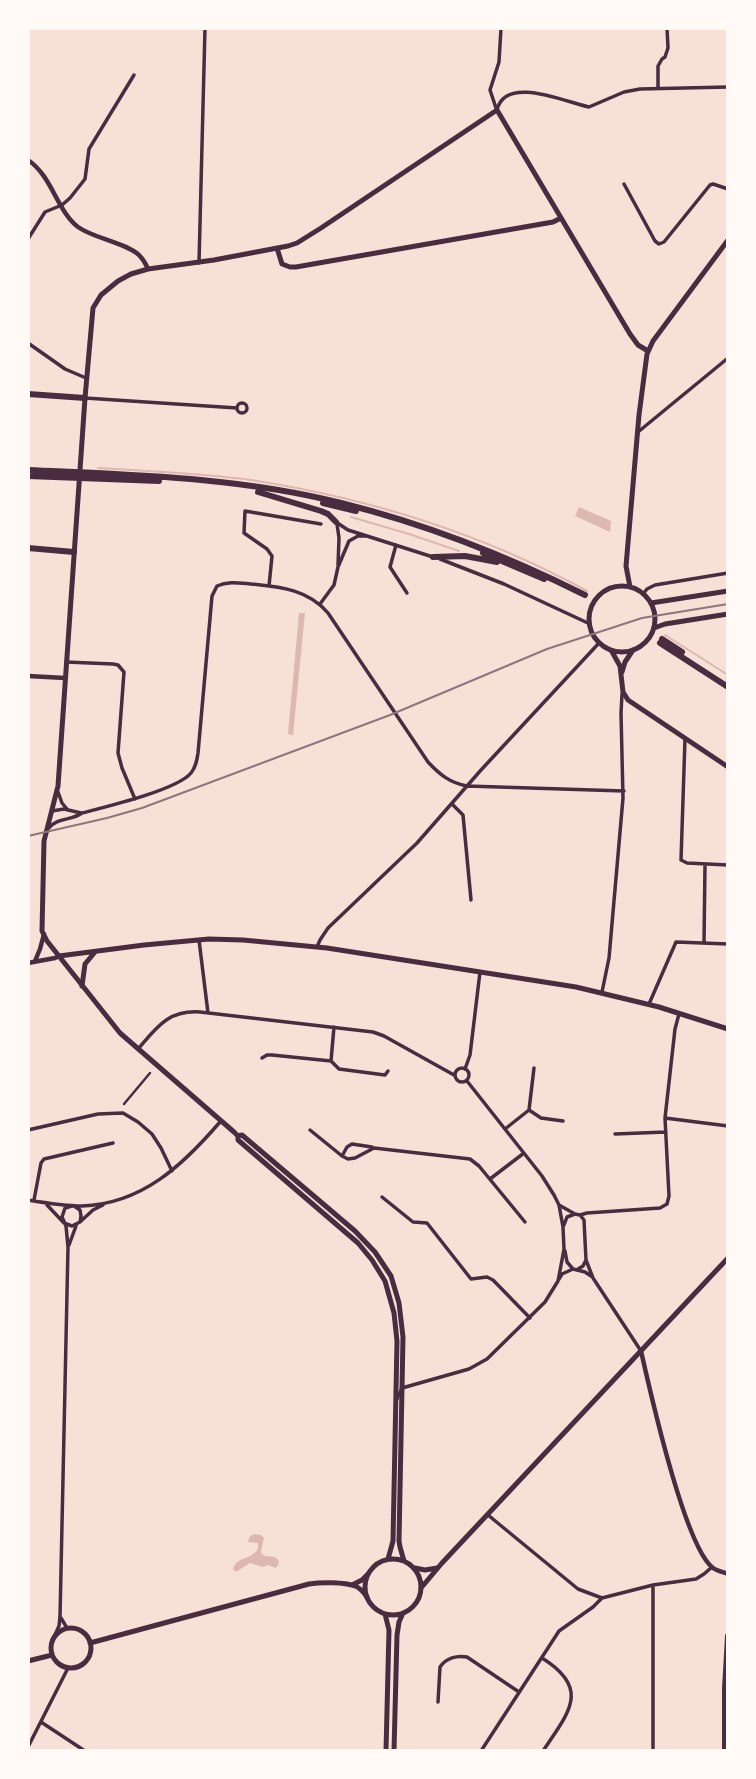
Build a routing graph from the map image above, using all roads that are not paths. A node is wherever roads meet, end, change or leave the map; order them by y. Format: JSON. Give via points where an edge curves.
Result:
{"nodes":[{"id":1,"x":205,"y":28,"type":"edge"},
{"id":2,"x":501,"y":28,"type":"edge"},
{"id":3,"x":667,"y":28,"type":"edge"},
{"id":4,"x":134,"y":75,"type":"dead end"},
{"id":5,"x":728,"y":87,"type":"edge"},
{"id":6,"x":658,"y":88,"type":"junction"},
{"id":7,"x":497,"y":110,"type":"junction"},
{"id":8,"x":28,"y":160,"type":"edge"},
{"id":9,"x":624,"y":184,"type":"dead end"},
{"id":10,"x":728,"y":189,"type":"edge"},
{"id":11,"x":62,"y":205,"type":"junction"},
{"id":12,"x":561,"y":218,"type":"junction"},
{"id":13,"x":28,"y":239,"type":"edge"},
{"id":14,"x":728,"y":240,"type":"edge"},
{"id":15,"x":277,"y":248,"type":"junction"},
{"id":16,"x":199,"y":262,"type":"junction"},
{"id":17,"x":148,"y":269,"type":"junction"},
{"id":18,"x":28,"y":343,"type":"edge"},
{"id":19,"x":648,"y":351,"type":"junction"},
{"id":20,"x":728,"y":358,"type":"edge"},
{"id":21,"x":87,"y":378,"type":"junction"},
{"id":22,"x":28,"y":394,"type":"edge"},
{"id":23,"x":85,"y":398,"type":"junction"},
{"id":24,"x":237,"y":408,"type":"dead end"},
{"id":25,"x":637,"y":433,"type":"junction"},
{"id":26,"x":28,"y":470,"type":"edge"},
{"id":27,"x":69,"y":475,"type":"junction"},
{"id":28,"x":94,"y":475,"type":"junction"},
{"id":29,"x":28,"y":476,"type":"edge"},
{"id":30,"x":258,"y":492,"type":"junction"},
{"id":31,"x":336,"y":522,"type":"junction"},
{"id":32,"x":321,"y":524,"type":"dead end"},
{"id":33,"x":366,"y":536,"type":"junction"},
{"id":34,"x":396,"y":545,"type":"junction"},
{"id":35,"x":28,"y":548,"type":"edge"},
{"id":36,"x":74,"y":552,"type":"junction"},
{"id":37,"x":433,"y":556,"type":"junction"},
{"id":38,"x":514,"y":566,"type":"junction"},
{"id":39,"x":626,"y":566,"type":"junction"},
{"id":40,"x":338,"y":567,"type":"junction"},
{"id":41,"x":728,"y":573,"type":"edge"},
{"id":42,"x":269,"y":586,"type":"junction"},
{"id":43,"x":619,"y":586,"type":"junction"},
{"id":44,"x":630,"y":587,"type":"junction"},
{"id":45,"x":728,"y":592,"type":"edge"},
{"id":46,"x":407,"y":593,"type":"dead end"},
{"id":47,"x":643,"y":594,"type":"junction"},
{"id":48,"x":651,"y":603,"type":"junction"},
{"id":49,"x":320,"y":604,"type":"junction"},
{"id":50,"x":728,"y":614,"type":"edge"},
{"id":51,"x":590,"y":624,"type":"junction"},
{"id":52,"x":654,"y":628,"type":"junction"},
{"id":53,"x":661,"y":641,"type":"dead end"},
{"id":54,"x":599,"y":643,"type":"junction"},
{"id":55,"x":611,"y":650,"type":"junction"},
{"id":56,"x":633,"y":650,"type":"junction"},
{"id":57,"x":66,"y":662,"type":"junction"},
{"id":58,"x":622,"y":673,"type":"junction"},
{"id":59,"x":28,"y":676,"type":"edge"},
{"id":60,"x":65,"y":678,"type":"junction"},
{"id":61,"x":728,"y":684,"type":"edge"},
{"id":62,"x":622,"y":692,"type":"junction"},
{"id":63,"x":685,"y":739,"type":"junction"},
{"id":64,"x":728,"y":767,"type":"edge"},
{"id":65,"x":58,"y":786,"type":"junction"},
{"id":66,"x":467,"y":786,"type":"junction"},
{"id":67,"x":624,"y":791,"type":"junction"},
{"id":68,"x":135,"y":799,"type":"junction"},
{"id":69,"x":452,"y":804,"type":"junction"},
{"id":70,"x":69,"y":810,"type":"junction"},
{"id":71,"x":52,"y":811,"type":"junction"},
{"id":72,"x":82,"y":813,"type":"junction"},
{"id":73,"x":62,"y":819,"type":"junction"},
{"id":74,"x":47,"y":829,"type":"junction"},
{"id":75,"x":705,"y":864,"type":"junction"},
{"id":76,"x":728,"y":865,"type":"edge"},
{"id":77,"x":471,"y":900,"type":"dead end"},
{"id":78,"x":44,"y":934,"type":"junction"},
{"id":79,"x":199,"y":940,"type":"junction"},
{"id":80,"x":704,"y":943,"type":"junction"},
{"id":81,"x":728,"y":944,"type":"edge"},
{"id":82,"x":317,"y":947,"type":"junction"},
{"id":83,"x":95,"y":952,"type":"junction"},
{"id":84,"x":59,"y":956,"type":"junction"},
{"id":85,"x":34,"y":961,"type":"junction"},
{"id":86,"x":28,"y":962,"type":"edge"},
{"id":87,"x":480,"y":972,"type":"junction"},
{"id":88,"x":82,"y":986,"type":"junction"},
{"id":89,"x":602,"y":992,"type":"junction"},
{"id":90,"x":649,"y":1004,"type":"junction"},
{"id":91,"x":208,"y":1013,"type":"junction"},
{"id":92,"x":679,"y":1014,"type":"junction"},
{"id":93,"x":334,"y":1027,"type":"junction"},
{"id":94,"x":728,"y":1029,"type":"edge"},
{"id":95,"x":138,"y":1049,"type":"junction"},
{"id":96,"x":262,"y":1058,"type":"dead end"},
{"id":97,"x":331,"y":1061,"type":"junction"},
{"id":98,"x":534,"y":1068,"type":"dead end"},
{"id":99,"x":465,"y":1069,"type":"junction"},
{"id":100,"x":388,"y":1071,"type":"dead end"},
{"id":101,"x":150,"y":1073,"type":"dead end"},
{"id":102,"x":454,"y":1076,"type":"junction"},
{"id":103,"x":467,"y":1081,"type":"junction"},
{"id":104,"x":124,"y":1104,"type":"dead end"},
{"id":105,"x":529,"y":1110,"type":"junction"},
{"id":106,"x":664,"y":1118,"type":"junction"},
{"id":107,"x":222,"y":1121,"type":"junction"},
{"id":108,"x":563,"y":1121,"type":"dead end"},
{"id":109,"x":728,"y":1126,"type":"edge"},
{"id":110,"x":505,"y":1129,"type":"junction"},
{"id":111,"x":28,"y":1130,"type":"edge"},
{"id":112,"x":310,"y":1130,"type":"dead end"},
{"id":113,"x":666,"y":1132,"type":"junction"},
{"id":114,"x":615,"y":1134,"type":"dead end"},
{"id":115,"x":238,"y":1136,"type":"junction"},
{"id":116,"x":113,"y":1143,"type":"dead end"},
{"id":117,"x":374,"y":1148,"type":"junction"},
{"id":118,"x":524,"y":1153,"type":"junction"},
{"id":119,"x":342,"y":1156,"type":"junction"},
{"id":120,"x":172,"y":1171,"type":"junction"},
{"id":121,"x":490,"y":1179,"type":"junction"},
{"id":122,"x":382,"y":1197,"type":"dead end"},
{"id":123,"x":28,"y":1200,"type":"edge"},
{"id":124,"x":34,"y":1201,"type":"junction"},
{"id":125,"x":108,"y":1202,"type":"junction"},
{"id":126,"x":45,"y":1203,"type":"junction"},
{"id":127,"x":559,"y":1205,"type":"junction"},
{"id":128,"x":72,"y":1206,"type":"junction"},
{"id":129,"x":578,"y":1214,"type":"junction"},
{"id":130,"x":63,"y":1220,"type":"junction"},
{"id":131,"x":524,"y":1222,"type":"dead end"},
{"id":132,"x":78,"y":1224,"type":"junction"},
{"id":133,"x":563,"y":1227,"type":"junction"},
{"id":134,"x":68,"y":1247,"type":"junction"},
{"id":135,"x":564,"y":1249,"type":"junction"},
{"id":136,"x":728,"y":1258,"type":"edge"},
{"id":137,"x":586,"y":1260,"type":"junction"},
{"id":138,"x":576,"y":1269,"type":"junction"},
{"id":139,"x":593,"y":1278,"type":"junction"},
{"id":140,"x":558,"y":1280,"type":"junction"},
{"id":141,"x":530,"y":1318,"type":"junction"},
{"id":142,"x":641,"y":1351,"type":"junction"},
{"id":143,"x":402,"y":1388,"type":"junction"},
{"id":144,"x":396,"y":1401,"type":"junction"},
{"id":145,"x":488,"y":1515,"type":"junction"},
{"id":146,"x":388,"y":1559,"type":"junction"},
{"id":147,"x":404,"y":1561,"type":"junction"},
{"id":148,"x":415,"y":1568,"type":"junction"},
{"id":149,"x":437,"y":1568,"type":"junction"},
{"id":150,"x":714,"y":1568,"type":"junction"},
{"id":151,"x":368,"y":1574,"type":"junction"},
{"id":152,"x":728,"y":1574,"type":"edge"},
{"id":153,"x":352,"y":1585,"type":"junction"},
{"id":154,"x":653,"y":1585,"type":"junction"},
{"id":155,"x":421,"y":1588,"type":"junction"},
{"id":156,"x":368,"y":1597,"type":"junction"},
{"id":157,"x":601,"y":1598,"type":"junction"},
{"id":158,"x":404,"y":1613,"type":"junction"},
{"id":159,"x":385,"y":1614,"type":"junction"},
{"id":160,"x":60,"y":1617,"type":"junction"},
{"id":161,"x":67,"y":1628,"type":"junction"},
{"id":162,"x":728,"y":1636,"type":"edge"},
{"id":163,"x":54,"y":1637,"type":"junction"},
{"id":164,"x":90,"y":1643,"type":"junction"},
{"id":165,"x":52,"y":1655,"type":"junction"},
{"id":166,"x":542,"y":1658,"type":"junction"},
{"id":167,"x":28,"y":1661,"type":"edge"},
{"id":168,"x":68,"y":1668,"type":"junction"},
{"id":169,"x":519,"y":1692,"type":"junction"},
{"id":170,"x":438,"y":1702,"type":"dead end"},
{"id":171,"x":41,"y":1722,"type":"junction"},
{"id":172,"x":28,"y":1747,"type":"edge"},
{"id":173,"x":85,"y":1751,"type":"edge"},
{"id":174,"x":386,"y":1751,"type":"edge"},
{"id":175,"x":394,"y":1751,"type":"edge"},
{"id":176,"x":481,"y":1751,"type":"edge"},
{"id":177,"x":543,"y":1751,"type":"edge"},
{"id":178,"x":653,"y":1751,"type":"edge"},
{"id":179,"x":725,"y":1751,"type":"edge"}],
"edges":[{"from":1,"to":16,"type":"street"},
{"from":2,"to":7,"type":"street","via":[[499,62],[490,90]]},
{"from":3,"to":6,"type":"street","via":[[668,52],[658,66]]},
{"from":4,"to":11,"type":"street","via":[[91,146],[85,179]]},
{"from":5,"to":6,"type":"street"},
{"from":6,"to":7,"type":"street","via":[[624,92],[589,107],[553,96],[512,93],[501,100]]},
{"from":7,"to":12,"type":"main road"},
{"from":7,"to":15,"type":"main road","via":[[321,228],[297,243]]},
{"from":8,"to":11,"type":"street"},
{"from":9,"to":10,"type":"street","via":[[659,244],[710,185]]},
{"from":11,"to":13,"type":"street","via":[[45,212]]},
{"from":11,"to":17,"type":"street","via":[[79,227],[135,252]]},
{"from":12,"to":15,"type":"main road","via":[[296,267],[282,264]]},
{"from":12,"to":19,"type":"main road","via":[[633,338]]},
{"from":14,"to":19,"type":"main road"},
{"from":15,"to":16,"type":"main road"},
{"from":16,"to":17,"type":"main road"},
{"from":17,"to":21,"type":"main road","via":[[123,278],[94,303]]},
{"from":18,"to":21,"type":"street"},
{"from":19,"to":25,"type":"main road"},
{"from":20,"to":25,"type":"street"},
{"from":21,"to":23,"type":"main road"},
{"from":22,"to":23,"type":"highway"},
{"from":23,"to":24,"type":"street"},
{"from":23,"to":36,"type":"main road"},
{"from":25,"to":39,"type":"main road"},
{"from":26,"to":27,"type":"highway"},
{"from":27,"to":28,"type":"highway"},
{"from":27,"to":29,"type":"highway"},
{"from":28,"to":30,"type":"highway"},
{"from":28,"to":38,"type":"highway","via":[[224,483],[340,503],[451,537],[534,570],[584,597]]},
{"from":30,"to":31,"type":"highway","via":[[321,510]]},
{"from":30,"to":38,"type":"highway","via":[[369,514]]},
{"from":31,"to":33,"type":"street"},
{"from":31,"to":40,"type":"street"},
{"from":32,"to":42,"type":"street","via":[[245,511],[244,533],[272,556]]},
{"from":33,"to":34,"type":"street"},
{"from":33,"to":40,"type":"street","via":[[349,541]]},
{"from":34,"to":37,"type":"street"},
{"from":34,"to":46,"type":"street","via":[[390,567]]},
{"from":35,"to":36,"type":"highway"},
{"from":36,"to":57,"type":"main road"},
{"from":37,"to":38,"type":"highway","via":[[465,556]]},
{"from":37,"to":51,"type":"street"},
{"from":39,"to":43,"type":"main road"},
{"from":39,"to":44,"type":"main road"},
{"from":40,"to":49,"type":"street","via":[[334,586]]},
{"from":41,"to":47,"type":"street","via":[[657,584]]},
{"from":42,"to":49,"type":"street","via":[[295,590]]},
{"from":42,"to":68,"type":"street","via":[[228,583],[213,591],[194,769],[182,781]]},
{"from":43,"to":44,"type":"main road"},
{"from":43,"to":51,"type":"main road","via":[[595,600]]},
{"from":44,"to":47,"type":"main road"},
{"from":45,"to":48,"type":"main road"},
{"from":47,"to":48,"type":"main road"},
{"from":48,"to":52,"type":"main road"},
{"from":49,"to":66,"type":"street","via":[[436,771]]},
{"from":50,"to":52,"type":"main road"},
{"from":51,"to":54,"type":"main road"},
{"from":52,"to":56,"type":"main road","via":[[647,641]]},
{"from":53,"to":61,"type":"highway"},
{"from":54,"to":55,"type":"main road"},
{"from":54,"to":66,"type":"street"},
{"from":55,"to":56,"type":"main road"},
{"from":55,"to":58,"type":"main road"},
{"from":56,"to":58,"type":"main road"},
{"from":57,"to":60,"type":"main road"},
{"from":57,"to":68,"type":"street","via":[[113,664],[124,672],[118,753]]},
{"from":58,"to":62,"type":"main road"},
{"from":59,"to":60,"type":"street"},
{"from":60,"to":65,"type":"main road"},
{"from":62,"to":63,"type":"main road"},
{"from":62,"to":67,"type":"street"},
{"from":63,"to":64,"type":"main road"},
{"from":63,"to":75,"type":"street","via":[[681,860]]},
{"from":65,"to":70,"type":"street"},
{"from":65,"to":71,"type":"main road"},
{"from":66,"to":67,"type":"street"},
{"from":66,"to":69,"type":"street"},
{"from":67,"to":89,"type":"street"},
{"from":68,"to":72,"type":"street"},
{"from":69,"to":77,"type":"street","via":[[463,816]]},
{"from":69,"to":82,"type":"street","via":[[328,928]]},
{"from":70,"to":71,"type":"street"},
{"from":70,"to":72,"type":"street"},
{"from":71,"to":73,"type":"street"},
{"from":71,"to":74,"type":"main road"},
{"from":72,"to":73,"type":"street"},
{"from":73,"to":74,"type":"street"},
{"from":74,"to":78,"type":"main road"},
{"from":75,"to":76,"type":"street"},
{"from":75,"to":80,"type":"street"},
{"from":78,"to":84,"type":"main road"},
{"from":78,"to":85,"type":"street"},
{"from":79,"to":82,"type":"main road"},
{"from":79,"to":83,"type":"main road"},
{"from":79,"to":91,"type":"street"},
{"from":80,"to":81,"type":"street"},
{"from":80,"to":90,"type":"street","via":[[676,942]]},
{"from":82,"to":87,"type":"main road"},
{"from":83,"to":84,"type":"main road"},
{"from":83,"to":88,"type":"main road","via":[[85,964]]},
{"from":84,"to":85,"type":"street"},
{"from":84,"to":88,"type":"main road"},
{"from":85,"to":86,"type":"street"},
{"from":87,"to":89,"type":"main road"},
{"from":87,"to":99,"type":"street"},
{"from":88,"to":95,"type":"main road"},
{"from":89,"to":90,"type":"main road"},
{"from":90,"to":92,"type":"main road"},
{"from":91,"to":93,"type":"street"},
{"from":91,"to":95,"type":"street","via":[[171,1017]]},
{"from":92,"to":94,"type":"main road"},
{"from":92,"to":106,"type":"street"},
{"from":93,"to":97,"type":"street"},
{"from":93,"to":102,"type":"street","via":[[381,1034]]},
{"from":95,"to":107,"type":"main road"},
{"from":96,"to":97,"type":"street"},
{"from":97,"to":100,"type":"street","via":[[339,1069],[385,1075]]},
{"from":98,"to":105,"type":"street"},
{"from":99,"to":102,"type":"street","via":[[458,1069]]},
{"from":99,"to":103,"type":"street"},
{"from":101,"to":104,"type":"street"},
{"from":102,"to":103,"type":"street","via":[[458,1082]]},
{"from":103,"to":110,"type":"street"},
{"from":105,"to":108,"type":"street","via":[[541,1118]]},
{"from":105,"to":110,"type":"street"},
{"from":106,"to":109,"type":"street"},
{"from":106,"to":113,"type":"street"},
{"from":107,"to":115,"type":"main road"},
{"from":107,"to":120,"type":"street"},
{"from":110,"to":118,"type":"street"},
{"from":111,"to":120,"type":"street","via":[[122,1113],[152,1134]]},
{"from":112,"to":119,"type":"street"},
{"from":113,"to":114,"type":"street"},
{"from":113,"to":129,"type":"street","via":[[667,1205]]},
{"from":115,"to":143,"type":"main road","via":[[355,1231],[385,1266],[402,1322]]},
{"from":115,"to":144,"type":"main road","via":[[372,1259],[393,1303]]},
{"from":116,"to":124,"type":"street","via":[[44,1159]]},
{"from":117,"to":119,"type":"street","via":[[355,1158]]},
{"from":117,"to":119,"type":"street","via":[[352,1144]]},
{"from":117,"to":121,"type":"street","via":[[470,1158]]},
{"from":118,"to":121,"type":"street"},
{"from":118,"to":127,"type":"street"},
{"from":120,"to":125,"type":"street","via":[[144,1190]]},
{"from":121,"to":131,"type":"street"},
{"from":122,"to":141,"type":"street","via":[[413,1222],[427,1223],[471,1279],[493,1280]]},
{"from":123,"to":124,"type":"street"},
{"from":124,"to":126,"type":"street"},
{"from":125,"to":128,"type":"street"},
{"from":125,"to":132,"type":"street"},
{"from":126,"to":128,"type":"street"},
{"from":126,"to":130,"type":"street"},
{"from":127,"to":129,"type":"street"},
{"from":127,"to":133,"type":"street"},
{"from":128,"to":130,"type":"street","via":[[63,1210]]},
{"from":128,"to":132,"type":"street","via":[[81,1213]]},
{"from":129,"to":133,"type":"street","via":[[567,1217]]},
{"from":129,"to":137,"type":"street","via":[[584,1222]]},
{"from":130,"to":132,"type":"street","via":[[69,1226]]},
{"from":130,"to":134,"type":"street"},
{"from":132,"to":134,"type":"street"},
{"from":133,"to":135,"type":"street"},
{"from":134,"to":160,"type":"street"},
{"from":135,"to":138,"type":"street","via":[[568,1264]]},
{"from":135,"to":140,"type":"street"},
{"from":136,"to":142,"type":"main road"},
{"from":137,"to":138,"type":"street"},
{"from":137,"to":139,"type":"street"},
{"from":138,"to":139,"type":"street"},
{"from":138,"to":140,"type":"street"},
{"from":139,"to":142,"type":"street"},
{"from":140,"to":141,"type":"street"},
{"from":141,"to":143,"type":"street","via":[[481,1363]]},
{"from":142,"to":145,"type":"main road"},
{"from":142,"to":150,"type":"street","via":[[680,1497],[695,1539]]},
{"from":143,"to":144,"type":"street"},
{"from":143,"to":147,"type":"main road","via":[[399,1536]]},
{"from":144,"to":146,"type":"main road","via":[[393,1541]]},
{"from":145,"to":149,"type":"main road"},
{"from":145,"to":157,"type":"street","via":[[578,1589]]},
{"from":146,"to":147,"type":"main road"},
{"from":146,"to":151,"type":"main road"},
{"from":147,"to":148,"type":"main road"},
{"from":148,"to":149,"type":"main road"},
{"from":148,"to":155,"type":"main road"},
{"from":149,"to":155,"type":"main road"},
{"from":150,"to":152,"type":"street"},
{"from":150,"to":154,"type":"street","via":[[696,1579]]},
{"from":151,"to":153,"type":"main road"},
{"from":151,"to":156,"type":"main road"},
{"from":153,"to":156,"type":"main road"},
{"from":153,"to":164,"type":"main road","via":[[303,1585]]},
{"from":154,"to":157,"type":"street"},
{"from":154,"to":178,"type":"street"},
{"from":155,"to":158,"type":"main road","via":[[416,1603]]},
{"from":156,"to":159,"type":"main road"},
{"from":157,"to":166,"type":"street","via":[[559,1631]]},
{"from":158,"to":159,"type":"main road"},
{"from":158,"to":175,"type":"main road","via":[[397,1635]]},
{"from":159,"to":174,"type":"main road","via":[[389,1630]]},
{"from":160,"to":161,"type":"street"},
{"from":160,"to":163,"type":"street"},
{"from":161,"to":163,"type":"main road"},
{"from":161,"to":164,"type":"main road","via":[[79,1630]]},
{"from":162,"to":179,"type":"highway"},
{"from":163,"to":165,"type":"main road"},
{"from":164,"to":168,"type":"main road","via":[[85,1663]]},
{"from":165,"to":167,"type":"main road"},
{"from":165,"to":168,"type":"main road"},
{"from":166,"to":169,"type":"street"},
{"from":166,"to":177,"type":"street","via":[[563,1674],[571,1695],[568,1713]]},
{"from":168,"to":171,"type":"street"},
{"from":169,"to":170,"type":"street","via":[[467,1657],[458,1657],[440,1667]]},
{"from":169,"to":176,"type":"street"},
{"from":171,"to":172,"type":"street"},
{"from":171,"to":173,"type":"street"}]}
